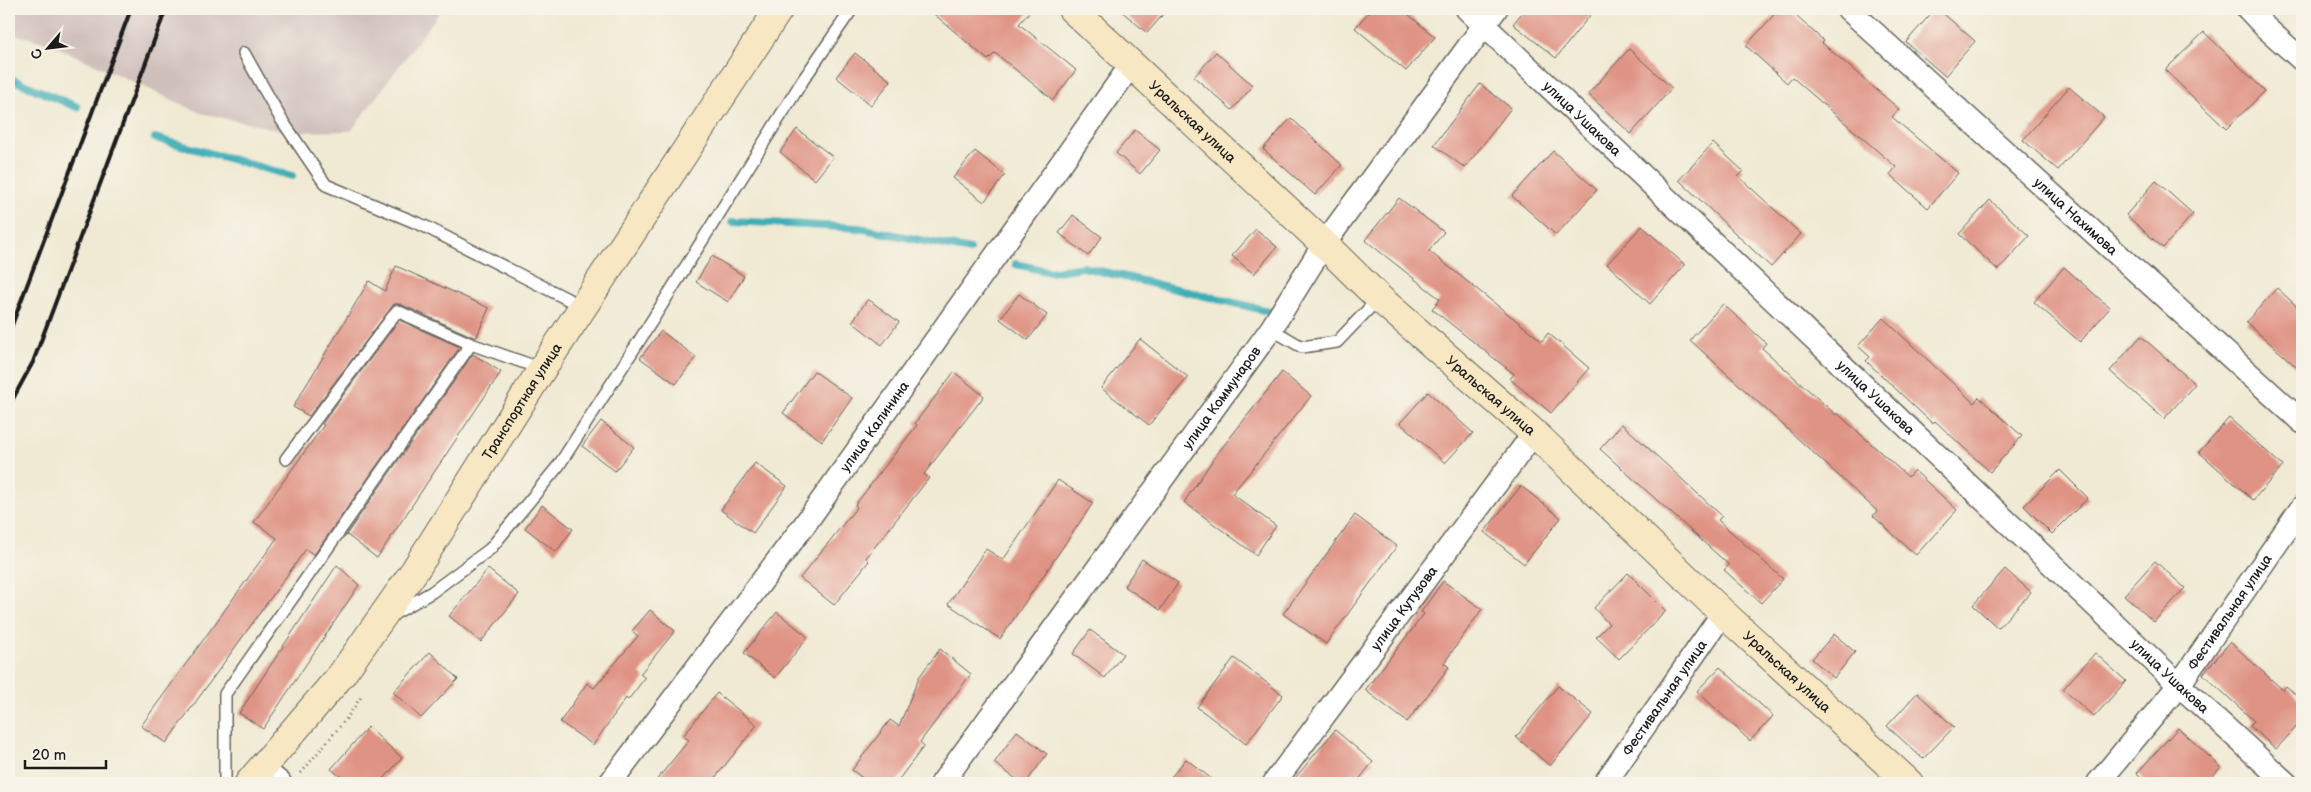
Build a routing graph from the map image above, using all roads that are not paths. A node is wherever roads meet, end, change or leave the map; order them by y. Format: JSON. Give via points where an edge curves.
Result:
{"nodes":[{"id":1,"x":779,"y":9,"type":"edge"},
{"id":2,"x":852,"y":9,"type":"edge"},
{"id":3,"x":1072,"y":9,"type":"edge"},
{"id":4,"x":1466,"y":9,"type":"edge"},
{"id":5,"x":1848,"y":9,"type":"edge"},
{"id":6,"x":2248,"y":9,"type":"edge"},
{"id":7,"x":1490,"y":16,"type":"edge"},
{"id":8,"x":244,"y":53,"type":"dead end"},
{"id":9,"x":2302,"y":60,"type":"edge"},
{"id":10,"x":1131,"y":65,"type":"junction"},
{"id":11,"x":1324,"y":244,"type":"junction"},
{"id":12,"x":1379,"y":298,"type":"junction"},
{"id":13,"x":583,"y":307,"type":"junction"},
{"id":14,"x":1271,"y":329,"type":"junction"},
{"id":15,"x":471,"y":344,"type":"junction"},
{"id":16,"x":542,"y":369,"type":"junction"},
{"id":17,"x":2302,"y":422,"type":"edge"},
{"id":18,"x":1534,"y":433,"type":"junction"},
{"id":19,"x":286,"y":459,"type":"dead end"},
{"id":20,"x":2302,"y":507,"type":"edge"},
{"id":21,"x":1723,"y":613,"type":"junction"},
{"id":22,"x":378,"y":623,"type":"junction"},
{"id":23,"x":2179,"y":685,"type":"junction"},
{"id":24,"x":264,"y":779,"type":"edge"},
{"id":25,"x":225,"y":783,"type":"edge"},
{"id":26,"x":610,"y":783,"type":"edge"},
{"id":27,"x":942,"y":783,"type":"edge"},
{"id":28,"x":1274,"y":783,"type":"edge"},
{"id":29,"x":1606,"y":783,"type":"edge"},
{"id":30,"x":1908,"y":783,"type":"edge"},
{"id":31,"x":2098,"y":783,"type":"edge"},
{"id":32,"x":2286,"y":783,"type":"edge"}],
"edges":[{"from":1,"to":13,"type":"street","name":"Транспортная улица"},
{"from":2,"to":22,"type":"lane","via":[[803,80],[559,465],[490,550],[432,592]]},
{"from":3,"to":10,"type":"street","name":"Уральская улица"},
{"from":4,"to":7,"type":"street","name":"улица Ушакова"},
{"from":5,"to":17,"type":"street","name":"улица Нахимова"},
{"from":6,"to":9,"type":"street"},
{"from":7,"to":11,"type":"street","name":"улица Коммунаров"},
{"from":7,"to":23,"type":"street","name":"улица Ушакова"},
{"from":8,"to":13,"type":"lane","via":[[281,119],[326,185],[424,226]]},
{"from":10,"to":11,"type":"street","name":"Уральская улица"},
{"from":10,"to":26,"type":"street","name":"улица Калинина","via":[[805,524]]},
{"from":11,"to":12,"type":"street","name":"Уральская улица"},
{"from":11,"to":14,"type":"street","name":"улица Коммунаров"},
{"from":12,"to":14,"type":"lane","via":[[1337,342],[1302,347]]},
{"from":12,"to":18,"type":"street","name":"Уральская улица"},
{"from":13,"to":16,"type":"street","name":"Транспортная улица"},
{"from":14,"to":27,"type":"street","name":"улица Коммунаров"},
{"from":15,"to":16,"type":"lane"},
{"from":15,"to":19,"type":"lane","via":[[396,311]]},
{"from":15,"to":25,"type":"lane","via":[[225,694]]},
{"from":16,"to":22,"type":"street","name":"Транспортная улица"},
{"from":18,"to":21,"type":"street","name":"Уральская улица"},
{"from":18,"to":28,"type":"street","name":"улица Кутузова"},
{"from":20,"to":23,"type":"street","name":"Фестивальная улица"},
{"from":21,"to":29,"type":"street","name":"Фестивальная улица"},
{"from":21,"to":30,"type":"street","name":"Уральская улица"},
{"from":22,"to":24,"type":"street","name":"Транспортная улица"},
{"from":23,"to":31,"type":"street","name":"Фестивальная улица"},
{"from":23,"to":32,"type":"street","name":"улица Ушакова"}]}
